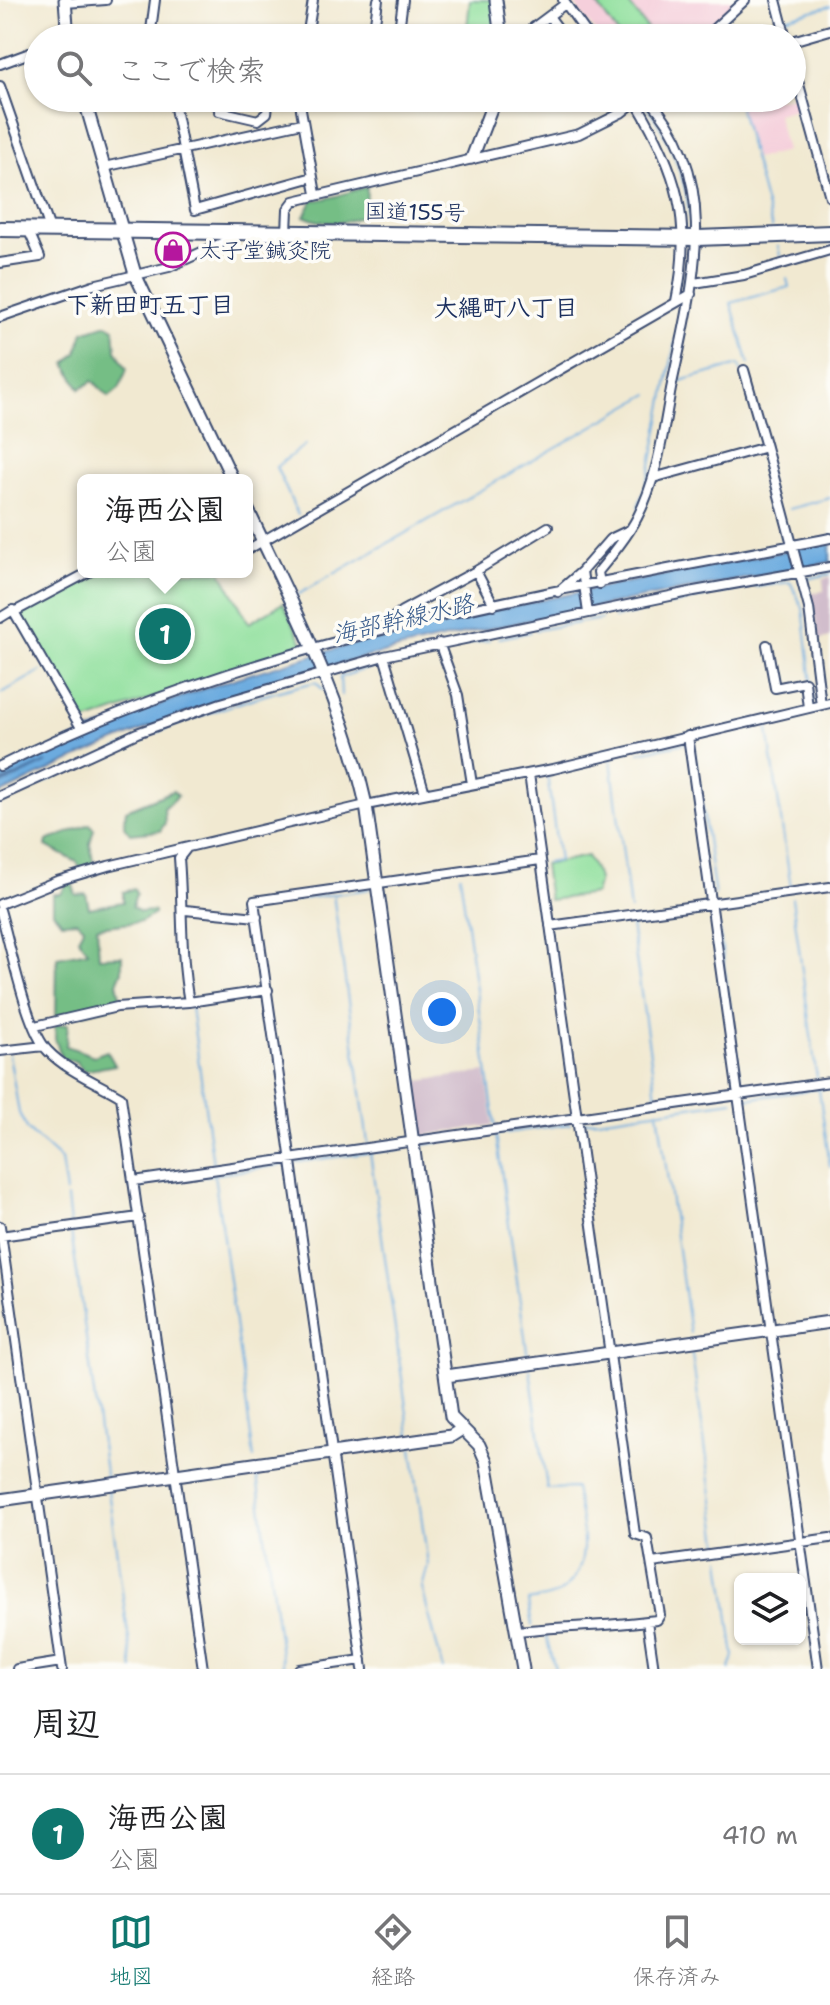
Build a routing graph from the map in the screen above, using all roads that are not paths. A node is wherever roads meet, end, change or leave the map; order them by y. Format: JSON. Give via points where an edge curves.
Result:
{"nodes":[{"id":1,"x":106,"y":0,"type":"edge"},
{"id":2,"x":155,"y":0,"type":"edge"},
{"id":3,"x":313,"y":0,"type":"edge"},
{"id":4,"x":378,"y":0,"type":"edge"},
{"id":5,"x":403,"y":0,"type":"edge"},
{"id":6,"x":496,"y":0,"type":"edge"},
{"id":7,"x":745,"y":0,"type":"edge"},
{"id":8,"x":776,"y":0,"type":"edge"},
{"id":9,"x":65,"y":1,"type":"edge"},
{"id":10,"x":564,"y":2,"type":"edge"},
{"id":11,"x":549,"y":16,"type":"junction"},
{"id":12,"x":67,"y":24,"type":"edge"},
{"id":13,"x":152,"y":24,"type":"edge"},
{"id":14,"x":309,"y":24,"type":"edge"},
{"id":15,"x":375,"y":24,"type":"edge"},
{"id":16,"x":400,"y":24,"type":"edge"},
{"id":17,"x":499,"y":24,"type":"edge"},
{"id":18,"x":538,"y":24,"type":"edge"},
{"id":19,"x":555,"y":24,"type":"edge"},
{"id":20,"x":580,"y":24,"type":"edge"},
{"id":21,"x":719,"y":24,"type":"edge"},
{"id":22,"x":782,"y":24,"type":"edge"},
{"id":23,"x":830,"y":30,"type":"edge"},
{"id":24,"x":806,"y":37,"type":"edge"},
{"id":25,"x":24,"y":55,"type":"edge"},
{"id":26,"x":0,"y":64,"type":"edge"},
{"id":27,"x":0,"y":86,"type":"edge"},
{"id":28,"x":806,"y":110,"type":"edge"},
{"id":29,"x":88,"y":112,"type":"edge"},
{"id":30,"x":176,"y":112,"type":"edge"},
{"id":31,"x":224,"y":112,"type":"edge"},
{"id":32,"x":264,"y":112,"type":"edge"},
{"id":33,"x":301,"y":112,"type":"edge"},
{"id":34,"x":489,"y":112,"type":"edge"},
{"id":35,"x":643,"y":112,"type":"edge"},
{"id":36,"x":656,"y":112,"type":"edge"},
{"id":37,"x":621,"y":113,"type":"edge"},
{"id":38,"x":302,"y":123,"type":"junction"},
{"id":39,"x":184,"y":149,"type":"junction"},
{"id":40,"x":472,"y":158,"type":"junction"},
{"id":41,"x":104,"y":167,"type":"junction"},
{"id":42,"x":313,"y":177,"type":"junction"},
{"id":43,"x":316,"y":194,"type":"junction"},
{"id":44,"x":830,"y":197,"type":"edge"},
{"id":45,"x":195,"y":210,"type":"junction"},
{"id":46,"x":0,"y":229,"type":"edge"},
{"id":47,"x":28,"y":229,"type":"junction"},
{"id":48,"x":50,"y":229,"type":"junction"},
{"id":49,"x":120,"y":230,"type":"junction"},
{"id":50,"x":200,"y":231,"type":"junction"},
{"id":51,"x":246,"y":232,"type":"junction"},
{"id":52,"x":287,"y":232,"type":"junction"},
{"id":53,"x":830,"y":233,"type":"edge"},
{"id":54,"x":692,"y":238,"type":"junction"},
{"id":55,"x":830,"y":250,"type":"edge"},
{"id":56,"x":0,"y":263,"type":"edge"},
{"id":57,"x":135,"y":274,"type":"junction"},
{"id":58,"x":694,"y":283,"type":"junction"},
{"id":59,"x":683,"y":298,"type":"junction"},
{"id":60,"x":0,"y":317,"type":"edge"},
{"id":61,"x":744,"y":370,"type":"dead end"},
{"id":62,"x":766,"y":447,"type":"junction"},
{"id":63,"x":230,"y":474,"type":"edge"},
{"id":64,"x":653,"y":478,"type":"junction"},
{"id":65,"x":253,"y":520,"type":"edge"},
{"id":66,"x":548,"y":527,"type":"dead end"},
{"id":67,"x":629,"y":530,"type":"junction"},
{"id":68,"x":830,"y":538,"type":"edge"},
{"id":69,"x":263,"y":541,"type":"junction"},
{"id":70,"x":792,"y":546,"type":"junction"},
{"id":71,"x":253,"y":547,"type":"edge"},
{"id":72,"x":830,"y":567,"type":"edge"},
{"id":73,"x":476,"y":571,"type":"junction"},
{"id":74,"x":582,"y":571,"type":"junction"},
{"id":75,"x":798,"y":574,"type":"junction"},
{"id":76,"x":78,"y":578,"type":"edge"},
{"id":77,"x":600,"y":584,"type":"junction"},
{"id":78,"x":583,"y":589,"type":"junction"},
{"id":79,"x":558,"y":593,"type":"junction"},
{"id":80,"x":494,"y":605,"type":"junction"},
{"id":81,"x":14,"y":612,"type":"junction"},
{"id":82,"x":588,"y":613,"type":"junction"},
{"id":83,"x":0,"y":618,"type":"edge"},
{"id":84,"x":378,"y":630,"type":"junction"},
{"id":85,"x":439,"y":643,"type":"junction"},
{"id":86,"x":767,"y":645,"type":"dead end"},
{"id":87,"x":314,"y":649,"type":"junction"},
{"id":88,"x":384,"y":656,"type":"junction"},
{"id":89,"x":325,"y":672,"type":"junction"},
{"id":90,"x":826,"y":704,"type":"edge"},
{"id":91,"x":808,"y":708,"type":"junction"},
{"id":92,"x":80,"y":726,"type":"junction"},
{"id":93,"x":688,"y":736,"type":"junction"},
{"id":94,"x":0,"y":766,"type":"edge"},
{"id":95,"x":529,"y":774,"type":"junction"},
{"id":96,"x":472,"y":784,"type":"junction"},
{"id":97,"x":425,"y":793,"type":"junction"},
{"id":98,"x":0,"y":796,"type":"edge"},
{"id":99,"x":366,"y":805,"type":"junction"},
{"id":100,"x":186,"y":849,"type":"junction"},
{"id":101,"x":167,"y":853,"type":"junction"},
{"id":102,"x":179,"y":858,"type":"junction"},
{"id":103,"x":540,"y":860,"type":"junction"},
{"id":104,"x":377,"y":883,"type":"junction"},
{"id":105,"x":830,"y":887,"type":"edge"},
{"id":106,"x":0,"y":904,"type":"edge"},
{"id":107,"x":712,"y":904,"type":"junction"},
{"id":108,"x":0,"y":910,"type":"edge"},
{"id":109,"x":185,"y":910,"type":"junction"},
{"id":110,"x":257,"y":917,"type":"junction"},
{"id":111,"x":550,"y":926,"type":"junction"},
{"id":112,"x":268,"y":990,"type":"junction"},
{"id":113,"x":189,"y":1002,"type":"junction"},
{"id":114,"x":35,"y":1026,"type":"junction"},
{"id":115,"x":44,"y":1046,"type":"junction"},
{"id":116,"x":0,"y":1051,"type":"edge"},
{"id":117,"x":830,"y":1082,"type":"edge"},
{"id":118,"x":738,"y":1095,"type":"junction"},
{"id":119,"x":576,"y":1118,"type":"junction"},
{"id":120,"x":414,"y":1142,"type":"junction"},
{"id":121,"x":291,"y":1159,"type":"junction"},
{"id":122,"x":134,"y":1181,"type":"junction"},
{"id":123,"x":139,"y":1217,"type":"junction"},
{"id":124,"x":0,"y":1233,"type":"edge"},
{"id":125,"x":830,"y":1322,"type":"edge"},
{"id":126,"x":772,"y":1330,"type":"junction"},
{"id":127,"x":609,"y":1352,"type":"junction"},
{"id":128,"x":446,"y":1376,"type":"junction"},
{"id":129,"x":462,"y":1429,"type":"junction"},
{"id":130,"x":333,"y":1453,"type":"junction"},
{"id":131,"x":176,"y":1475,"type":"junction"},
{"id":132,"x":39,"y":1495,"type":"junction"},
{"id":133,"x":0,"y":1500,"type":"edge"},
{"id":134,"x":830,"y":1538,"type":"edge"},
{"id":135,"x":801,"y":1542,"type":"junction"},
{"id":136,"x":652,"y":1563,"type":"junction"},
{"id":137,"x":647,"y":1621,"type":"junction"},
{"id":138,"x":517,"y":1631,"type":"junction"},
{"id":139,"x":363,"y":1664,"type":"edge"},
{"id":140,"x":61,"y":1666,"type":"edge"},
{"id":141,"x":21,"y":1669,"type":"edge"},
{"id":142,"x":203,"y":1669,"type":"edge"},
{"id":143,"x":299,"y":1669,"type":"edge"},
{"id":144,"x":523,"y":1669,"type":"edge"},
{"id":145,"x":654,"y":1669,"type":"edge"},
{"id":146,"x":818,"y":1669,"type":"edge"}],
"edges":[{"from":1,"to":9,"type":"street"},
{"from":2,"to":13,"type":"street"},
{"from":3,"to":14,"type":"street"},
{"from":4,"to":15,"type":"street"},
{"from":5,"to":16,"type":"street"},
{"from":6,"to":17,"type":"street"},
{"from":7,"to":21,"type":"street"},
{"from":8,"to":22,"type":"street"},
{"from":9,"to":12,"type":"street"},
{"from":10,"to":11,"type":"street"},
{"from":10,"to":20,"type":"street"},
{"from":11,"to":18,"type":"street"},
{"from":11,"to":19,"type":"street"},
{"from":23,"to":24,"type":"street"},
{"from":25,"to":26,"type":"street"},
{"from":27,"to":48,"type":"street"},
{"from":28,"to":44,"type":"street"},
{"from":29,"to":41,"type":"street"},
{"from":30,"to":39,"type":"street"},
{"from":31,"to":32,"type":"street","via":[[262,119]]},
{"from":33,"to":38,"type":"street"},
{"from":34,"to":40,"type":"street"},
{"from":35,"to":54,"type":"street","via":[[674,173]]},
{"from":36,"to":54,"type":"street","via":[[683,160]]},
{"from":37,"to":40,"type":"street","via":[[579,134]]},
{"from":38,"to":39,"type":"street"},
{"from":38,"to":42,"type":"street"},
{"from":39,"to":41,"type":"street"},
{"from":39,"to":45,"type":"street"},
{"from":40,"to":43,"type":"street"},
{"from":41,"to":49,"type":"street"},
{"from":42,"to":43,"type":"street"},
{"from":42,"to":45,"type":"street"},
{"from":43,"to":52,"type":"street","via":[[290,204]]},
{"from":45,"to":50,"type":"street"},
{"from":46,"to":47,"type":"highway","name":"国道155号"},
{"from":47,"to":48,"type":"highway","name":"国道155号"},
{"from":47,"to":56,"type":"street","via":[[40,257]]},
{"from":48,"to":49,"type":"highway","name":"国道155号"},
{"from":49,"to":50,"type":"highway","name":"国道155号"},
{"from":49,"to":57,"type":"street"},
{"from":50,"to":51,"type":"highway","name":"国道155号"},
{"from":51,"to":52,"type":"highway","name":"国道155号"},
{"from":51,"to":57,"type":"street","via":[[169,267]]},
{"from":52,"to":54,"type":"highway","name":"国道155号"},
{"from":53,"to":54,"type":"highway","name":"国道155号"},
{"from":54,"to":58,"type":"street"},
{"from":54,"to":59,"type":"street","via":[[682,270]]},
{"from":55,"to":58,"type":"street","via":[[744,275]]},
{"from":57,"to":60,"type":"street"},
{"from":57,"to":63,"type":"street"},
{"from":58,"to":59,"type":"street"},
{"from":59,"to":64,"type":"street"},
{"from":59,"to":69,"type":"street"},
{"from":61,"to":62,"type":"street"},
{"from":62,"to":64,"type":"street"},
{"from":62,"to":70,"type":"street"},
{"from":64,"to":67,"type":"street"},
{"from":65,"to":69,"type":"street"},
{"from":66,"to":73,"type":"street"},
{"from":67,"to":74,"type":"street","via":[[610,539]]},
{"from":67,"to":77,"type":"street","via":[[598,572]]},
{"from":68,"to":70,"type":"street"},
{"from":69,"to":71,"type":"street"},
{"from":69,"to":87,"type":"street"},
{"from":70,"to":75,"type":"street"},
{"from":70,"to":77,"type":"street"},
{"from":72,"to":75,"type":"street"},
{"from":73,"to":80,"type":"street"},
{"from":73,"to":84,"type":"street"},
{"from":74,"to":78,"type":"street"},
{"from":74,"to":79,"type":"street"},
{"from":75,"to":82,"type":"street"},
{"from":75,"to":90,"type":"street"},
{"from":76,"to":81,"type":"street"},
{"from":77,"to":78,"type":"street"},
{"from":78,"to":79,"type":"street"},
{"from":78,"to":82,"type":"street"},
{"from":79,"to":80,"type":"street"},
{"from":80,"to":84,"type":"street"},
{"from":81,"to":83,"type":"street"},
{"from":81,"to":92,"type":"street"},
{"from":82,"to":85,"type":"street"},
{"from":84,"to":87,"type":"street"},
{"from":85,"to":88,"type":"street"},
{"from":85,"to":96,"type":"street","via":[[458,695]]},
{"from":86,"to":91,"type":"street","via":[[775,688],[805,682]]},
{"from":87,"to":89,"type":"street"},
{"from":87,"to":92,"type":"street","via":[[232,671]]},
{"from":88,"to":89,"type":"street"},
{"from":88,"to":97,"type":"street"},
{"from":89,"to":98,"type":"street","via":[[137,733]]},
{"from":89,"to":99,"type":"street"},
{"from":90,"to":91,"type":"street"},
{"from":91,"to":93,"type":"street"},
{"from":92,"to":94,"type":"street"},
{"from":93,"to":95,"type":"street"},
{"from":93,"to":107,"type":"street"},
{"from":95,"to":96,"type":"street"},
{"from":95,"to":103,"type":"street"},
{"from":96,"to":97,"type":"street"},
{"from":97,"to":99,"type":"street"},
{"from":99,"to":100,"type":"street"},
{"from":99,"to":104,"type":"street"},
{"from":100,"to":101,"type":"street"},
{"from":100,"to":102,"type":"street"},
{"from":101,"to":102,"type":"street"},
{"from":101,"to":106,"type":"street","via":[[57,881]]},
{"from":102,"to":109,"type":"street"},
{"from":103,"to":104,"type":"street"},
{"from":103,"to":111,"type":"street"},
{"from":104,"to":110,"type":"street","via":[[254,901]]},
{"from":104,"to":120,"type":"street"},
{"from":105,"to":107,"type":"street"},
{"from":107,"to":111,"type":"street"},
{"from":107,"to":118,"type":"street"},
{"from":108,"to":114,"type":"street"},
{"from":109,"to":110,"type":"street"},
{"from":109,"to":113,"type":"street","via":[[182,965]]},
{"from":110,"to":112,"type":"street"},
{"from":111,"to":119,"type":"street"},
{"from":112,"to":113,"type":"street"},
{"from":112,"to":121,"type":"street"},
{"from":113,"to":114,"type":"street","via":[[117,1007]]},
{"from":114,"to":115,"type":"street"},
{"from":115,"to":116,"type":"street"},
{"from":115,"to":122,"type":"street","via":[[121,1097]]},
{"from":117,"to":118,"type":"street"},
{"from":118,"to":119,"type":"street"},
{"from":118,"to":126,"type":"street"},
{"from":119,"to":120,"type":"street"},
{"from":119,"to":127,"type":"street"},
{"from":120,"to":121,"type":"street"},
{"from":120,"to":128,"type":"street"},
{"from":121,"to":122,"type":"street"},
{"from":121,"to":130,"type":"street"},
{"from":122,"to":123,"type":"street"},
{"from":123,"to":124,"type":"street"},
{"from":123,"to":131,"type":"street"},
{"from":124,"to":132,"type":"street"},
{"from":125,"to":126,"type":"street"},
{"from":126,"to":127,"type":"street"},
{"from":126,"to":135,"type":"street"},
{"from":127,"to":128,"type":"street"},
{"from":127,"to":136,"type":"street","via":[[635,1534],[647,1538]]},
{"from":128,"to":129,"type":"street","via":[[451,1417]]},
{"from":129,"to":130,"type":"street","via":[[451,1436]]},
{"from":129,"to":138,"type":"street","via":[[486,1461]]},
{"from":130,"to":131,"type":"street"},
{"from":130,"to":139,"type":"street"},
{"from":131,"to":132,"type":"street"},
{"from":131,"to":142,"type":"street"},
{"from":132,"to":133,"type":"street"},
{"from":132,"to":140,"type":"street"},
{"from":134,"to":135,"type":"street"},
{"from":135,"to":136,"type":"street"},
{"from":135,"to":146,"type":"street"},
{"from":136,"to":137,"type":"street","via":[[660,1615]]},
{"from":137,"to":138,"type":"street"},
{"from":137,"to":145,"type":"street"},
{"from":138,"to":144,"type":"street"},
{"from":139,"to":143,"type":"street"},
{"from":140,"to":141,"type":"street"}]}
